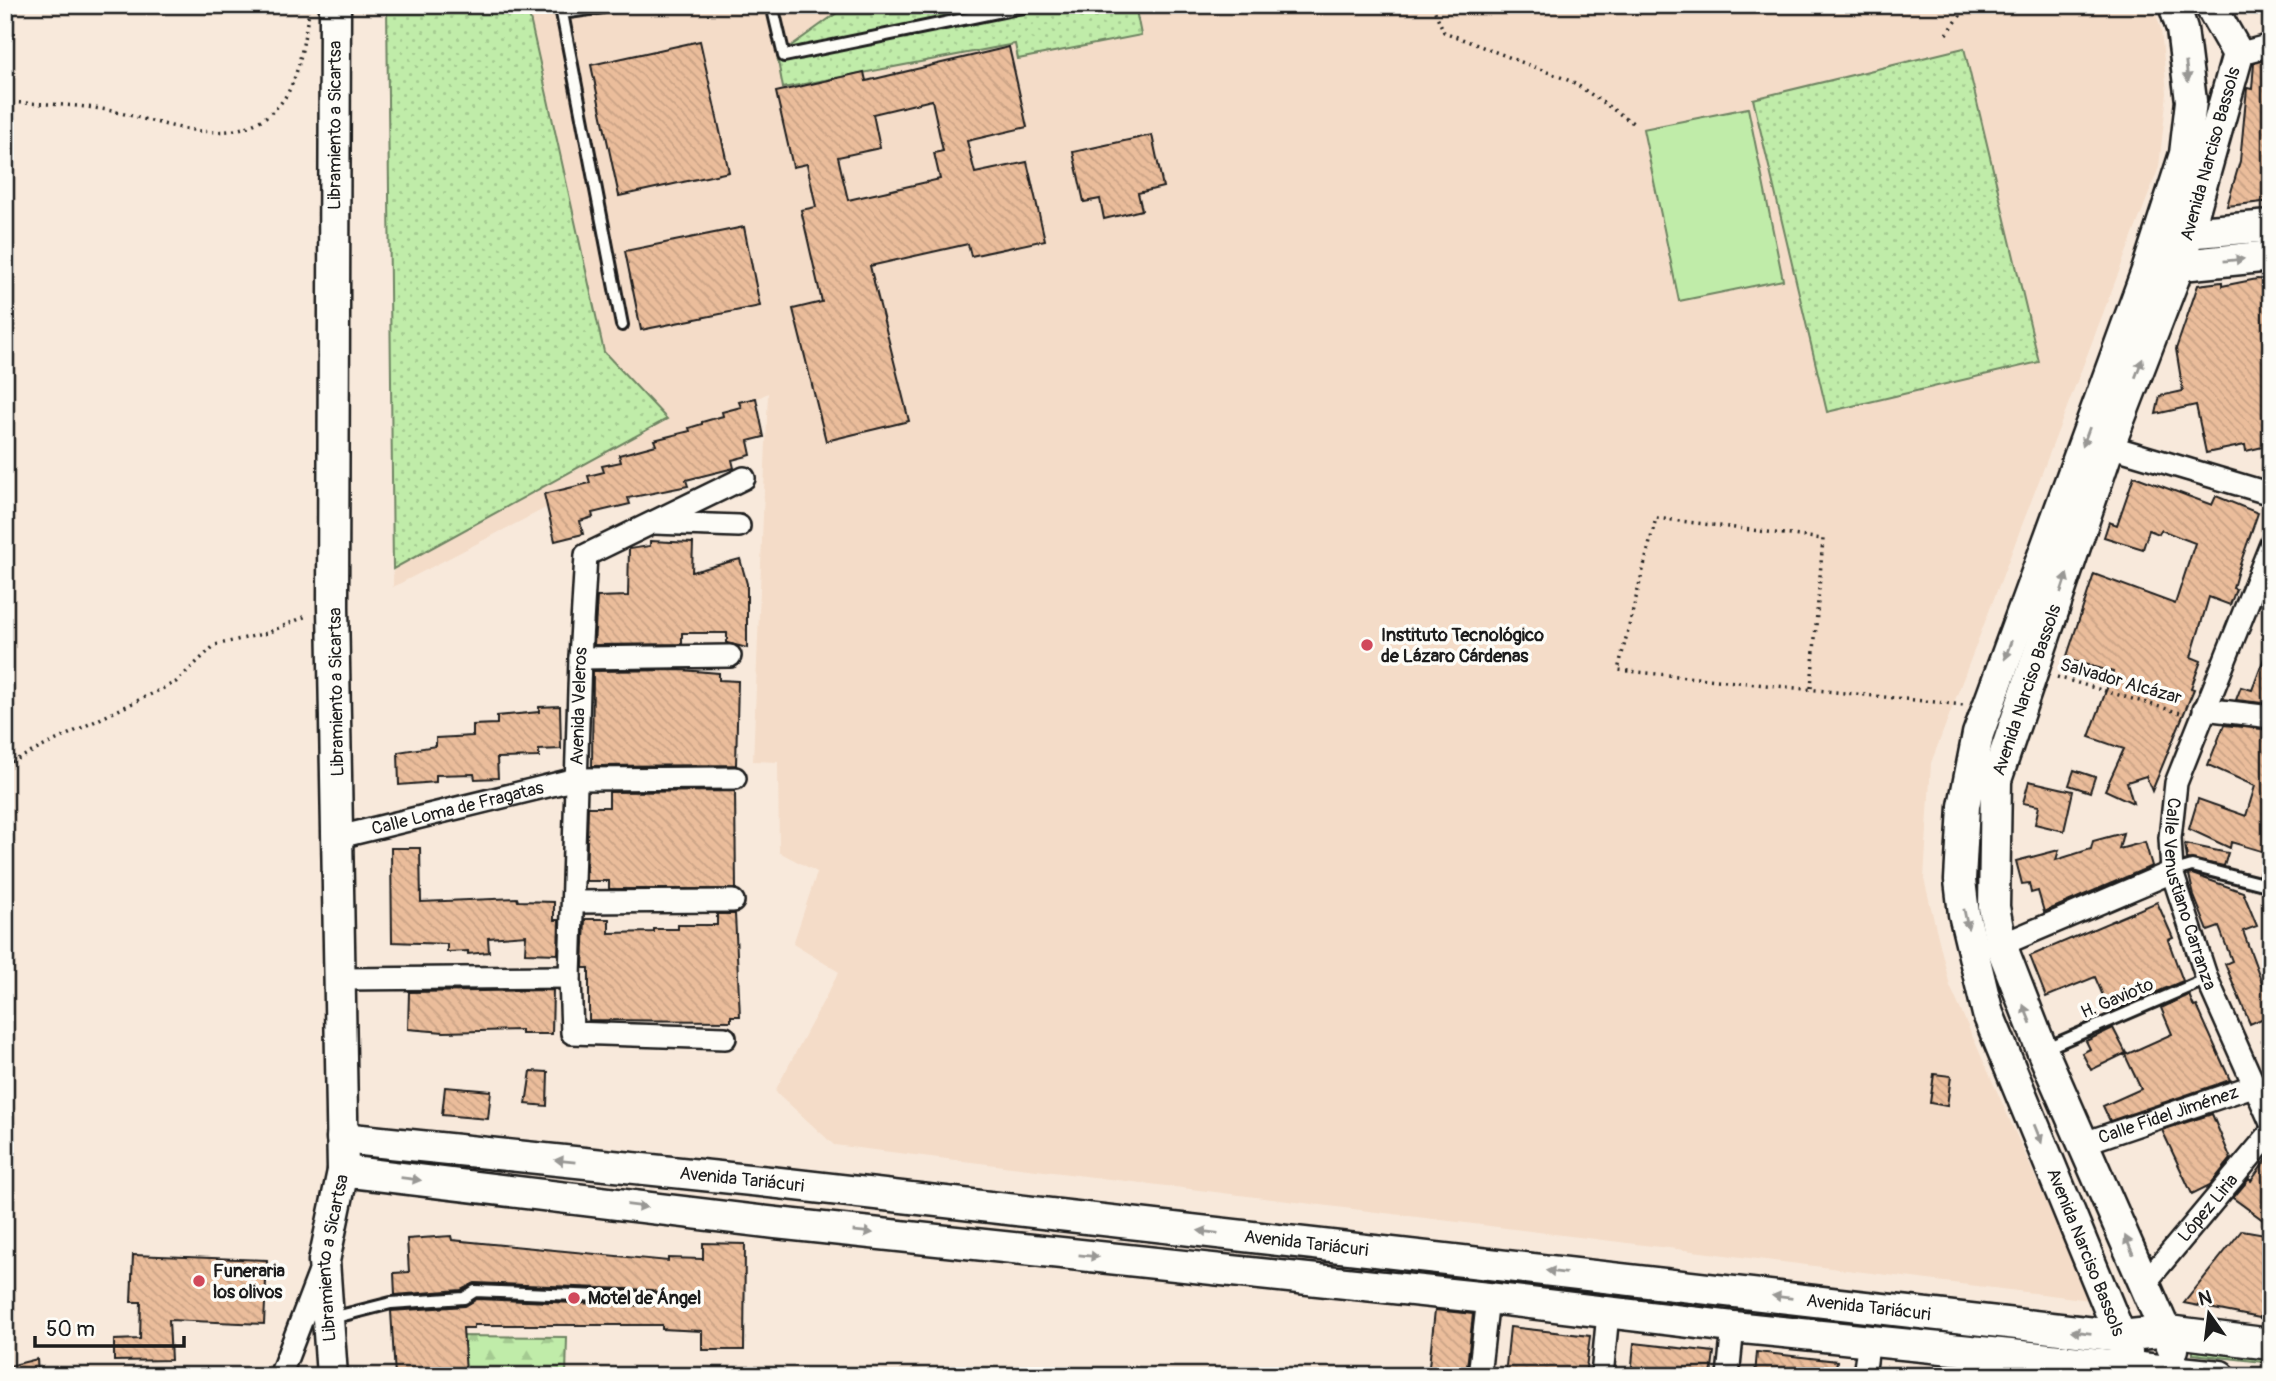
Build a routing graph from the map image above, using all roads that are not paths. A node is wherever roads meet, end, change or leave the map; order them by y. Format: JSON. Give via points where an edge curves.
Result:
{"nodes":[{"id":1,"x":335,"y":5,"type":"edge"},
{"id":2,"x":618,"y":5,"type":"edge"},
{"id":3,"x":772,"y":5,"type":"edge"},
{"id":4,"x":1032,"y":5,"type":"edge"},
{"id":5,"x":2174,"y":5,"type":"edge"},
{"id":6,"x":2210,"y":5,"type":"edge"},
{"id":7,"x":561,"y":9,"type":"edge"},
{"id":8,"x":977,"y":11,"type":"edge"},
{"id":9,"x":2271,"y":46,"type":"edge"},
{"id":10,"x":2238,"y":54,"type":"junction"},
{"id":11,"x":2271,"y":226,"type":"edge"},
{"id":12,"x":2157,"y":233,"type":"junction"},
{"id":13,"x":2188,"y":234,"type":"junction"},
{"id":14,"x":2270,"y":257,"type":"edge"},
{"id":15,"x":2179,"y":265,"type":"junction"},
{"id":16,"x":2148,"y":268,"type":"junction"},
{"id":17,"x":622,"y":325,"type":"dead end"},
{"id":18,"x":2109,"y":446,"type":"junction"},
{"id":19,"x":744,"y":478,"type":"dead end"},
{"id":20,"x":2271,"y":494,"type":"edge"},
{"id":21,"x":652,"y":523,"type":"junction"},
{"id":22,"x":739,"y":526,"type":"dead end"},
{"id":23,"x":2271,"y":544,"type":"edge"},
{"id":24,"x":730,"y":656,"type":"dead end"},
{"id":25,"x":580,"y":658,"type":"junction"},
{"id":26,"x":2202,"y":714,"type":"junction"},
{"id":27,"x":2271,"y":717,"type":"edge"},
{"id":28,"x":735,"y":778,"type":"dead end"},
{"id":29,"x":576,"y":779,"type":"junction"},
{"id":30,"x":339,"y":837,"type":"junction"},
{"id":31,"x":2271,"y":862,"type":"edge"},
{"id":32,"x":2172,"y":872,"type":"junction"},
{"id":33,"x":1960,"y":880,"type":"junction"},
{"id":34,"x":1994,"y":882,"type":"junction"},
{"id":35,"x":2267,"y":885,"type":"edge"},
{"id":36,"x":733,"y":901,"type":"dead end"},
{"id":37,"x":573,"y":902,"type":"junction"},
{"id":38,"x":2001,"y":944,"type":"junction"},
{"id":39,"x":570,"y":977,"type":"junction"},
{"id":40,"x":341,"y":979,"type":"junction"},
{"id":41,"x":2207,"y":979,"type":"junction"},
{"id":42,"x":726,"y":1038,"type":"dead end"},
{"id":43,"x":2042,"y":1051,"type":"junction"},
{"id":44,"x":2253,"y":1086,"type":"junction"},
{"id":45,"x":2271,"y":1123,"type":"edge"},
{"id":46,"x":2271,"y":1132,"type":"edge"},
{"id":47,"x":342,"y":1138,"type":"junction"},
{"id":48,"x":2084,"y":1143,"type":"junction"},
{"id":49,"x":343,"y":1171,"type":"junction"},
{"id":50,"x":779,"y":1183,"type":"junction"},
{"id":51,"x":776,"y":1223,"type":"junction"},
{"id":52,"x":324,"y":1261,"type":"junction"},
{"id":53,"x":2145,"y":1283,"type":"junction"},
{"id":54,"x":652,"y":1298,"type":"dead end"},
{"id":55,"x":1488,"y":1298,"type":"junction"},
{"id":56,"x":1608,"y":1313,"type":"junction"},
{"id":57,"x":329,"y":1319,"type":"junction"},
{"id":58,"x":1733,"y":1327,"type":"junction"},
{"id":59,"x":2168,"y":1331,"type":"junction"},
{"id":60,"x":2121,"y":1336,"type":"junction"},
{"id":61,"x":1869,"y":1339,"type":"junction"},
{"id":62,"x":2271,"y":1344,"type":"edge"},
{"id":63,"x":1986,"y":1363,"type":"edge"},
{"id":64,"x":2119,"y":1370,"type":"edge"},
{"id":65,"x":2180,"y":1373,"type":"edge"},
{"id":66,"x":280,"y":1376,"type":"edge"},
{"id":67,"x":332,"y":1376,"type":"edge"},
{"id":68,"x":1479,"y":1376,"type":"edge"},
{"id":69,"x":1602,"y":1376,"type":"edge"},
{"id":70,"x":1728,"y":1376,"type":"edge"},
{"id":71,"x":1864,"y":1376,"type":"edge"},
{"id":72,"x":2220,"y":1376,"type":"edge"}],
"edges":[{"from":1,"to":30,"type":"street","name":"Libramiento a Sicartsa","via":[[333,606]]},
{"from":2,"to":7,"type":"lane"},
{"from":3,"to":8,"type":"lane","via":[[785,56]]},
{"from":4,"to":8,"type":"lane"},
{"from":5,"to":12,"type":"street","name":"Avenida Narciso Bassols","one_way":true,"via":[[2182,29],[2191,101],[2185,154]]},
{"from":6,"to":10,"type":"street","name":"Avenida Narciso Bassols"},
{"from":7,"to":17,"type":"lane"},
{"from":9,"to":10,"type":"street"},
{"from":10,"to":13,"type":"street","name":"Avenida Narciso Bassols"},
{"from":11,"to":13,"type":"street"},
{"from":12,"to":13,"type":"street"},
{"from":12,"to":16,"type":"street","name":"Avenida Narciso Bassols"},
{"from":13,"to":15,"type":"street","name":"Avenida Narciso Bassols"},
{"from":15,"to":14,"type":"street","one_way":true},
{"from":15,"to":16,"type":"street"},
{"from":18,"to":15,"type":"street","name":"Avenida Narciso Bassols","one_way":true},
{"from":16,"to":33,"type":"street","name":"Avenida Narciso Bassols","one_way":true,"via":[[1978,734],[1964,806]]},
{"from":18,"to":20,"type":"street"},
{"from":34,"to":18,"type":"street","name":"Avenida Narciso Bassols","one_way":true,"via":[[1996,780]]},
{"from":19,"to":21,"type":"street","name":"Avenida Veleros"},
{"from":21,"to":22,"type":"street"},
{"from":21,"to":25,"type":"street","name":"Avenida Veleros","via":[[586,555]]},
{"from":23,"to":26,"type":"street","name":"Calle Venustiano Carranza"},
{"from":24,"to":25,"type":"street"},
{"from":25,"to":29,"type":"street","name":"Avenida Veleros"},
{"from":26,"to":27,"type":"street"},
{"from":26,"to":32,"type":"street","name":"Calle Venustiano Carranza","via":[[2176,783],[2170,838]]},
{"from":28,"to":29,"type":"street","name":"Calle Loma de Fragatas"},
{"from":29,"to":30,"type":"street","name":"Calle Loma de Fragatas"},
{"from":29,"to":37,"type":"street","name":"Avenida Veleros"},
{"from":30,"to":40,"type":"street","name":"Libramiento a Sicartsa"},
{"from":31,"to":35,"type":"lane"},
{"from":32,"to":35,"type":"lane","via":[[2192,866]]},
{"from":32,"to":38,"type":"street"},
{"from":32,"to":41,"type":"street","name":"Calle Venustiano Carranza"},
{"from":33,"to":34,"type":"street"},
{"from":33,"to":60,"type":"street","name":"Avenida Narciso Bassols","one_way":true,"via":[[1988,1014]]},
{"from":34,"to":38,"type":"street","name":"Avenida Narciso Bassols"},
{"from":36,"to":37,"type":"street"},
{"from":37,"to":39,"type":"street","name":"Avenida Veleros"},
{"from":43,"to":38,"type":"street","name":"Avenida Narciso Bassols","one_way":true},
{"from":39,"to":40,"type":"street"},
{"from":39,"to":42,"type":"street","name":"Avenida Veleros","via":[[572,1033]]},
{"from":40,"to":47,"type":"street","name":"Libramiento a Sicartsa"},
{"from":41,"to":43,"type":"lane","name":"H. Gavioto"},
{"from":41,"to":44,"type":"street","name":"Calle Venustiano Carranza"},
{"from":43,"to":48,"type":"street","name":"Avenida Narciso Bassols"},
{"from":44,"to":45,"type":"street","name":"Calle Venustiano Carranza"},
{"from":44,"to":48,"type":"street","name":"Calle Fidel Jiménez"},
{"from":46,"to":53,"type":"street","name":"López Liria"},
{"from":47,"to":49,"type":"street","name":"Libramiento a Sicartsa"},
{"from":50,"to":47,"type":"street","name":"Avenida Tariácuri","one_way":true},
{"from":53,"to":48,"type":"street","name":"Avenida Narciso Bassols","one_way":true},
{"from":49,"to":51,"type":"street","name":"Avenida Tariácuri","one_way":true},
{"from":49,"to":52,"type":"street","name":"Libramiento a Sicartsa"},
{"from":50,"to":51,"type":"street"},
{"from":60,"to":50,"type":"street","name":"Avenida Tariácuri","one_way":true},
{"from":51,"to":55,"type":"street","name":"Avenida Tariácuri","one_way":true},
{"from":52,"to":57,"type":"street","name":"Libramiento a Sicartsa"},
{"from":52,"to":66,"type":"street"},
{"from":53,"to":59,"type":"street","name":"Avenida Narciso Bassols"},
{"from":54,"to":57,"type":"lane","via":[[475,1291],[464,1298],[391,1303]]},
{"from":55,"to":56,"type":"street","name":"Avenida Tariácuri"},
{"from":55,"to":68,"type":"street"},
{"from":56,"to":58,"type":"street","name":"Avenida Tariácuri"},
{"from":56,"to":69,"type":"street"},
{"from":57,"to":67,"type":"street","name":"Libramiento a Sicartsa"},
{"from":58,"to":61,"type":"street","name":"Avenida Tariácuri"},
{"from":58,"to":70,"type":"street"},
{"from":59,"to":60,"type":"street","name":"Avenida Tariácuri"},
{"from":59,"to":62,"type":"street","name":"Avenida Tariácuri"},
{"from":59,"to":65,"type":"street","name":"Avenida Narciso Bassols"},
{"from":60,"to":64,"type":"street","name":"Avenida Narciso Bassols"},
{"from":61,"to":63,"type":"street","name":"Avenida Tariácuri"},
{"from":61,"to":71,"type":"street"},
{"from":63,"to":64,"type":"street","name":"Avenida Tariácuri"},
{"from":64,"to":65,"type":"street","name":"Avenida Tariácuri"},
{"from":65,"to":72,"type":"street","name":"Avenida Tariácuri"}]}
